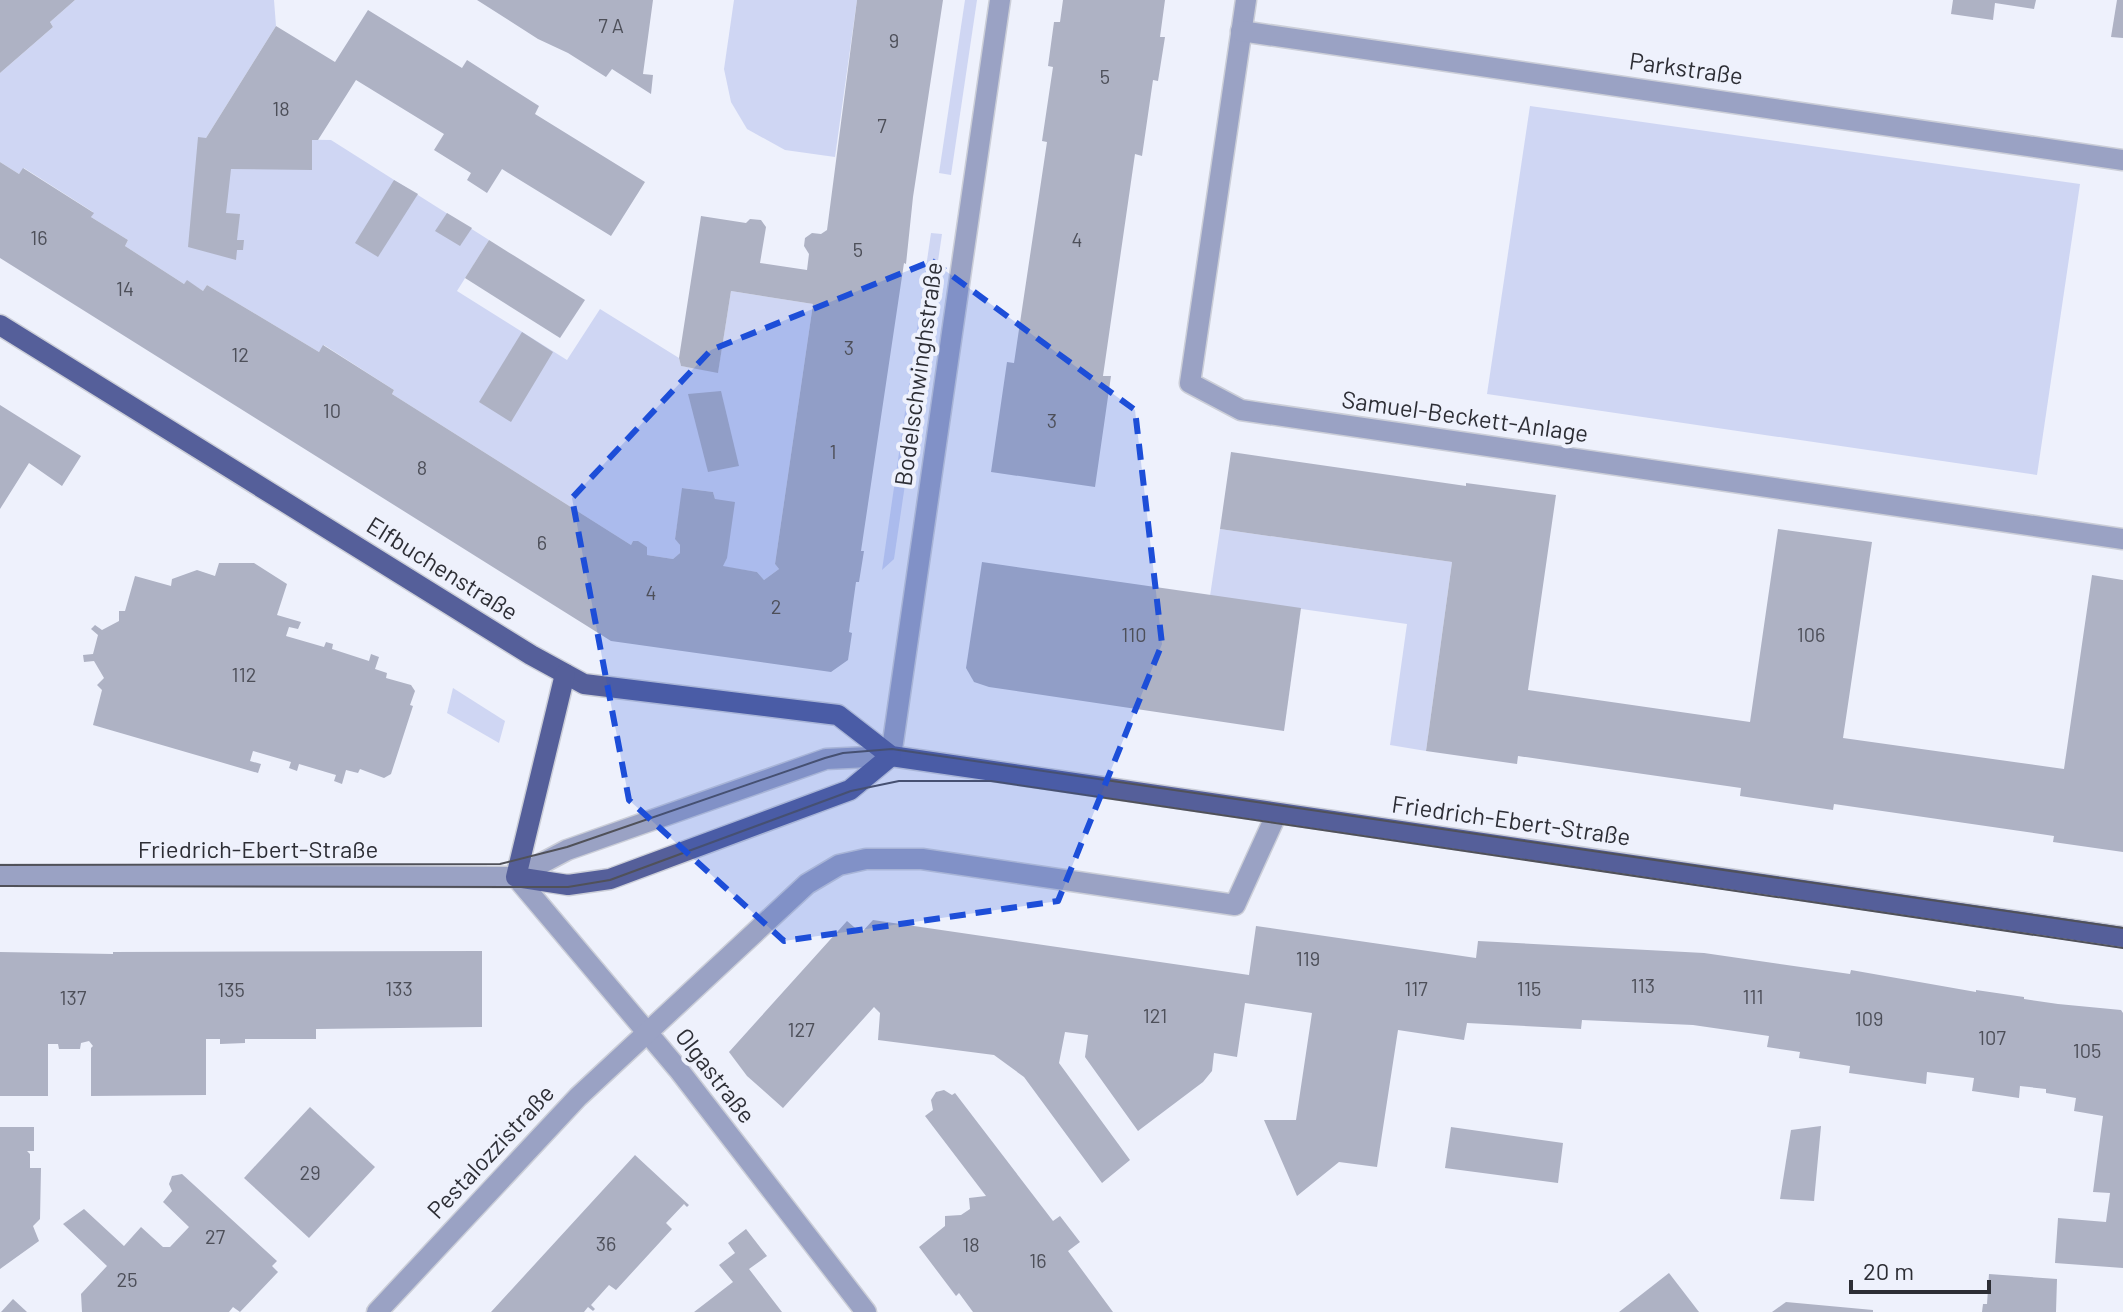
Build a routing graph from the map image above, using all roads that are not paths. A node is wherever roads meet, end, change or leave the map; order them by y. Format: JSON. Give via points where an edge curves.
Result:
{"nodes":[{"id":1,"x":1000,"y":0,"type":"edge"},
{"id":2,"x":1246,"y":0,"type":"edge"},
{"id":3,"x":1241,"y":31,"type":"junction"},
{"id":4,"x":2123,"y":160,"type":"edge"},
{"id":5,"x":0,"y":325,"type":"edge"},
{"id":6,"x":2123,"y":539,"type":"edge"},
{"id":7,"x":565,"y":674,"type":"junction"},
{"id":8,"x":891,"y":756,"type":"junction"},
{"id":9,"x":1277,"y":813,"type":"junction"},
{"id":10,"x":0,"y":875,"type":"edge"},
{"id":11,"x":516,"y":877,"type":"junction"},
{"id":12,"x":2123,"y":937,"type":"edge"},
{"id":13,"x":646,"y":1031,"type":"junction"},
{"id":14,"x":377,"y":1312,"type":"edge"},
{"id":15,"x":866,"y":1312,"type":"edge"}],
"edges":[{"from":1,"to":8,"type":"street","name":"Bodelschwinghstraße"},
{"from":2,"to":3,"type":"street","name":"Samuel-Beckett-Anlage"},
{"from":3,"to":4,"type":"street","name":"Parkstraße"},
{"from":3,"to":6,"type":"street","name":"Samuel-Beckett-Anlage","via":[[1190,383],[1241,410]]},
{"from":5,"to":7,"type":"main road","name":"Elfbuchenstraße"},
{"from":7,"to":8,"type":"main road","name":"Elfbuchenstraße","via":[[584,684],[838,715]]},
{"from":7,"to":11,"type":"main road"},
{"from":8,"to":9,"type":"main road","name":"Friedrich-Ebert-Straße"},
{"from":8,"to":11,"type":"street","name":"Friedrich-Ebert-Straße","via":[[826,759],[567,850]]},
{"from":8,"to":11,"type":"main road","name":"Friedrich-Ebert-Straße","via":[[850,790],[610,879],[568,885]]},
{"from":9,"to":12,"type":"main road","name":"Friedrich-Ebert-Straße"},
{"from":9,"to":13,"type":"street","name":"Pestalozzistraße","via":[[1235,905],[922,859],[866,859],[839,865],[807,884]]},
{"from":10,"to":11,"type":"street","name":"Friedrich-Ebert-Straße"},
{"from":11,"to":13,"type":"street","name":"Olgastraße"},
{"from":13,"to":14,"type":"street","name":"Pestalozzistraße"},
{"from":13,"to":15,"type":"street","name":"Olgastraße"}]}
